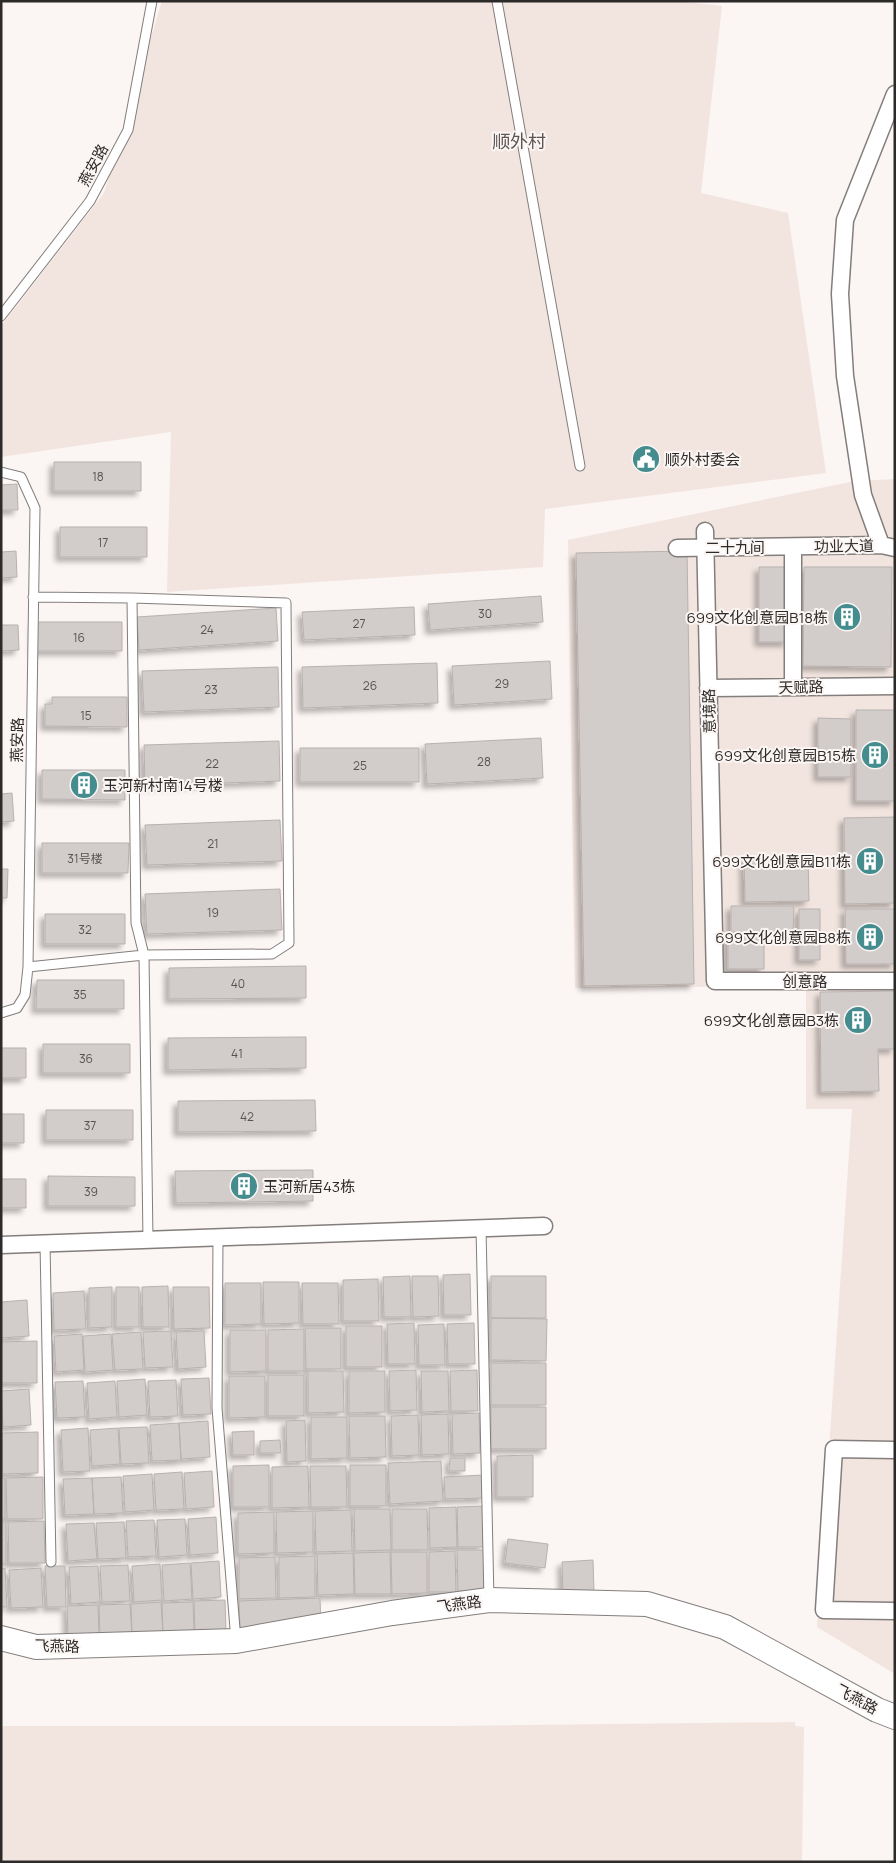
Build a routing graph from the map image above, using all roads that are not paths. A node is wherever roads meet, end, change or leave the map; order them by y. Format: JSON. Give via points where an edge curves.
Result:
{"nodes":[{"id":1,"x":152,"y":1,"type":"edge"},
{"id":2,"x":496,"y":1,"type":"edge"},
{"id":3,"x":895,"y":94,"type":"edge"},
{"id":4,"x":1,"y":316,"type":"edge"},
{"id":5,"x":580,"y":466,"type":"dead end"},
{"id":6,"x":1,"y":472,"type":"edge"},
{"id":7,"x":705,"y":539,"type":"junction"},
{"id":8,"x":888,"y":546,"type":"edge"},
{"id":9,"x":793,"y":547,"type":"junction"},
{"id":10,"x":676,"y":548,"type":"dead end"},
{"id":11,"x":33,"y":597,"type":"junction"},
{"id":12,"x":132,"y":598,"type":"junction"},
{"id":13,"x":895,"y":686,"type":"edge"},
{"id":14,"x":793,"y":687,"type":"junction"},
{"id":15,"x":708,"y":688,"type":"junction"},
{"id":16,"x":144,"y":955,"type":"junction"},
{"id":17,"x":28,"y":967,"type":"junction"},
{"id":18,"x":895,"y":980,"type":"edge"},
{"id":19,"x":715,"y":981,"type":"joint"},
{"id":20,"x":1,"y":1013,"type":"edge"},
{"id":21,"x":544,"y":1226,"type":"dead end"},
{"id":22,"x":481,"y":1228,"type":"junction"},
{"id":23,"x":218,"y":1237,"type":"junction"},
{"id":24,"x":148,"y":1240,"type":"junction"},
{"id":25,"x":45,"y":1243,"type":"junction"},
{"id":26,"x":1,"y":1245,"type":"edge"},
{"id":27,"x":895,"y":1450,"type":"edge"},
{"id":28,"x":51,"y":1562,"type":"dead end"},
{"id":29,"x":489,"y":1600,"type":"junction"},
{"id":30,"x":895,"y":1611,"type":"edge"},
{"id":31,"x":1,"y":1638,"type":"edge"},
{"id":32,"x":236,"y":1641,"type":"junction"},
{"id":33,"x":895,"y":1716,"type":"edge"}],
"edges":[{"from":1,"to":4,"type":"lane","name":"燕安路","via":[[128,130],[90,201]]},
{"from":2,"to":5,"type":"lane"},
{"from":3,"to":8,"type":"street","via":[[845,220],[840,294],[845,376],[863,495]]},
{"from":6,"to":11,"type":"lane","name":"燕安路","via":[[21,477],[35,508]]},
{"from":7,"to":9,"type":"street","name":"二十九间"},
{"from":7,"to":10,"type":"street","name":"二十九间"},
{"from":7,"to":15,"type":"street","name":"意境路"},
{"from":8,"to":9,"type":"street","name":"功业大道"},
{"from":9,"to":14,"type":"street"},
{"from":11,"to":12,"type":"lane"},
{"from":11,"to":17,"type":"lane","name":"燕安路"},
{"from":12,"to":16,"type":"lane","via":[[136,923]]},
{"from":12,"to":16,"type":"lane","via":[[286,603],[289,943],[272,954]]},
{"from":13,"to":14,"type":"street","name":"天赋路"},
{"from":14,"to":15,"type":"street","name":"天赋路"},
{"from":15,"to":19,"type":"street","name":"意境路"},
{"from":16,"to":17,"type":"lane"},
{"from":16,"to":24,"type":"lane"},
{"from":17,"to":20,"type":"lane","name":"燕安路","via":[[21,1002],[17,1008]]},
{"from":18,"to":19,"type":"street","name":"创意路"},
{"from":21,"to":22,"type":"street"},
{"from":22,"to":23,"type":"street"},
{"from":22,"to":29,"type":"lane"},
{"from":23,"to":24,"type":"street"},
{"from":23,"to":32,"type":"lane","via":[[217,1408]]},
{"from":24,"to":25,"type":"street"},
{"from":25,"to":26,"type":"street"},
{"from":25,"to":28,"type":"lane"},
{"from":27,"to":30,"type":"street","via":[[834,1449],[824,1610]]},
{"from":29,"to":32,"type":"street","name":"飞燕路","via":[[392,1613]]},
{"from":29,"to":33,"type":"street","name":"飞燕路","via":[[647,1604],[725,1627],[877,1710]]},
{"from":31,"to":32,"type":"street","name":"飞燕路","via":[[36,1648]]}]}
